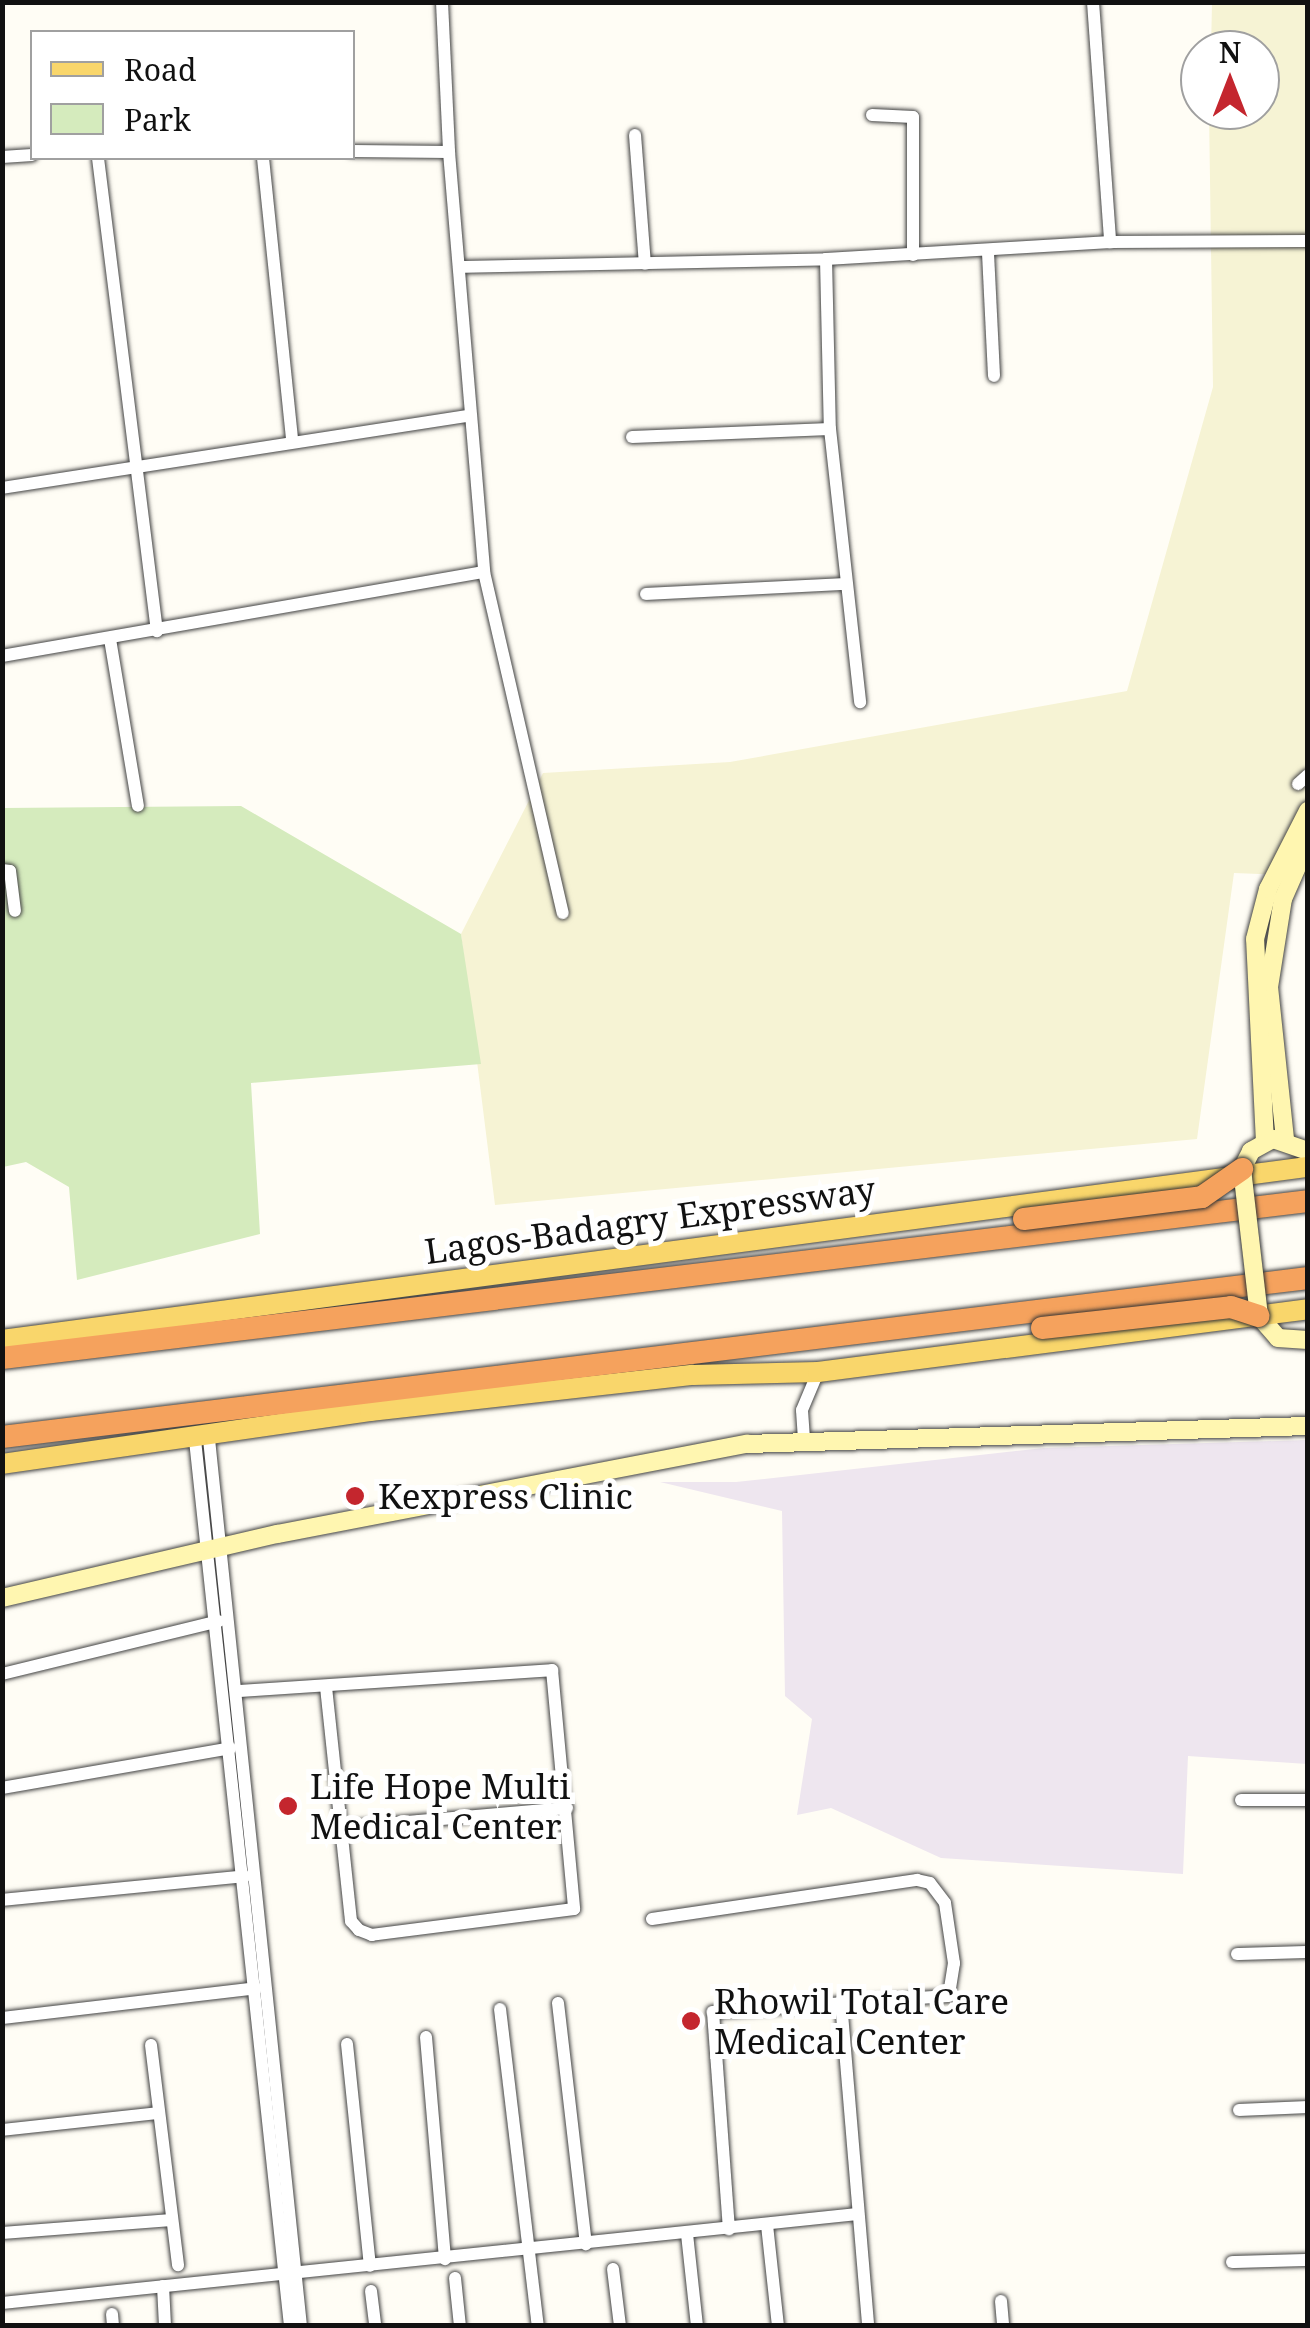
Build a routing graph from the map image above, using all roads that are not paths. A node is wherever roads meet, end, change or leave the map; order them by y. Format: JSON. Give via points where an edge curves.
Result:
{"nodes":[{"id":1,"x":442,"y":2,"type":"edge"},
{"id":2,"x":1093,"y":2,"type":"edge"},
{"id":3,"x":872,"y":115,"type":"dead end"},
{"id":4,"x":635,"y":135,"type":"dead end"},
{"id":5,"x":355,"y":151,"type":"edge"},
{"id":6,"x":448,"y":152,"type":"junction"},
{"id":7,"x":30,"y":155,"type":"edge"},
{"id":8,"x":2,"y":157,"type":"edge"},
{"id":9,"x":98,"y":160,"type":"edge"},
{"id":10,"x":264,"y":160,"type":"edge"},
{"id":11,"x":1308,"y":241,"type":"edge"},
{"id":12,"x":1110,"y":242,"type":"junction"},
{"id":13,"x":988,"y":253,"type":"junction"},
{"id":14,"x":913,"y":255,"type":"junction"},
{"id":15,"x":826,"y":260,"type":"junction"},
{"id":16,"x":645,"y":264,"type":"junction"},
{"id":17,"x":458,"y":267,"type":"junction"},
{"id":18,"x":994,"y":376,"type":"dead end"},
{"id":19,"x":466,"y":416,"type":"junction"},
{"id":20,"x":830,"y":429,"type":"junction"},
{"id":21,"x":632,"y":437,"type":"dead end"},
{"id":22,"x":292,"y":441,"type":"junction"},
{"id":23,"x":134,"y":466,"type":"junction"},
{"id":24,"x":2,"y":488,"type":"edge"},
{"id":25,"x":484,"y":572,"type":"junction"},
{"id":26,"x":844,"y":584,"type":"junction"},
{"id":27,"x":646,"y":594,"type":"dead end"},
{"id":28,"x":157,"y":631,"type":"junction"},
{"id":29,"x":110,"y":639,"type":"junction"},
{"id":30,"x":2,"y":656,"type":"edge"},
{"id":31,"x":860,"y":702,"type":"dead end"},
{"id":32,"x":138,"y":806,"type":"dead end"},
{"id":33,"x":1308,"y":811,"type":"edge"},
{"id":34,"x":1308,"y":842,"type":"edge"},
{"id":35,"x":2,"y":870,"type":"edge"},
{"id":36,"x":15,"y":911,"type":"dead end"},
{"id":37,"x":563,"y":913,"type":"dead end"},
{"id":38,"x":1286,"y":1139,"type":"junction"},
{"id":39,"x":1265,"y":1142,"type":"junction"},
{"id":40,"x":1308,"y":1151,"type":"edge"},
{"id":41,"x":1308,"y":1168,"type":"edge"},
{"id":42,"x":1242,"y":1169,"type":"junction"},
{"id":43,"x":1308,"y":1200,"type":"edge"},
{"id":44,"x":1308,"y":1278,"type":"edge"},
{"id":45,"x":554,"y":1293,"type":"junction"},
{"id":46,"x":1308,"y":1310,"type":"edge"},
{"id":47,"x":1259,"y":1316,"type":"junction"},
{"id":48,"x":2,"y":1340,"type":"edge"},
{"id":49,"x":1308,"y":1340,"type":"edge"},
{"id":50,"x":2,"y":1358,"type":"edge"},
{"id":51,"x":590,"y":1365,"type":"junction"},
{"id":52,"x":818,"y":1372,"type":"junction"},
{"id":53,"x":1308,"y":1418,"type":"edge"},
{"id":54,"x":1308,"y":1426,"type":"edge"},
{"id":55,"x":804,"y":1433,"type":"junction"},
{"id":56,"x":2,"y":1438,"type":"edge"},
{"id":57,"x":202,"y":1439,"type":"junction"},
{"id":58,"x":2,"y":1464,"type":"edge"},
{"id":59,"x":217,"y":1543,"type":"junction"},
{"id":60,"x":2,"y":1587,"type":"edge"},
{"id":61,"x":2,"y":1598,"type":"edge"},
{"id":62,"x":220,"y":1621,"type":"junction"},
{"id":63,"x":2,"y":1674,"type":"edge"},
{"id":64,"x":326,"y":1687,"type":"junction"},
{"id":65,"x":238,"y":1691,"type":"junction"},
{"id":66,"x":231,"y":1748,"type":"junction"},
{"id":67,"x":2,"y":1788,"type":"edge"},
{"id":68,"x":1241,"y":1800,"type":"dead end"},
{"id":69,"x":1308,"y":1800,"type":"edge"},
{"id":70,"x":568,"y":1808,"type":"junction"},
{"id":71,"x":339,"y":1828,"type":"junction"},
{"id":72,"x":245,"y":1876,"type":"junction"},
{"id":73,"x":2,"y":1900,"type":"edge"},
{"id":74,"x":652,"y":1919,"type":"dead end"},
{"id":75,"x":1308,"y":1952,"type":"edge"},
{"id":76,"x":1237,"y":1954,"type":"dead end"},
{"id":77,"x":256,"y":1988,"type":"junction"},
{"id":78,"x":841,"y":2002,"type":"junction"},
{"id":79,"x":558,"y":2003,"type":"dead end"},
{"id":80,"x":500,"y":2008,"type":"dead end"},
{"id":81,"x":2,"y":2018,"type":"edge"},
{"id":82,"x":426,"y":2037,"type":"dead end"},
{"id":83,"x":150,"y":2044,"type":"dead end"},
{"id":84,"x":347,"y":2044,"type":"dead end"},
{"id":85,"x":1308,"y":2108,"type":"edge"},
{"id":86,"x":1239,"y":2110,"type":"dead end"},
{"id":87,"x":158,"y":2112,"type":"junction"},
{"id":88,"x":2,"y":2130,"type":"edge"},
{"id":89,"x":857,"y":2214,"type":"junction"},
{"id":90,"x":172,"y":2220,"type":"junction"},
{"id":91,"x":766,"y":2225,"type":"junction"},
{"id":92,"x":729,"y":2229,"type":"junction"},
{"id":93,"x":2,"y":2234,"type":"edge"},
{"id":94,"x":687,"y":2234,"type":"junction"},
{"id":95,"x":586,"y":2244,"type":"junction"},
{"id":96,"x":529,"y":2251,"type":"junction"},
{"id":97,"x":445,"y":2258,"type":"junction"},
{"id":98,"x":1308,"y":2260,"type":"edge"},
{"id":99,"x":1232,"y":2262,"type":"dead end"},
{"id":100,"x":178,"y":2265,"type":"dead end"},
{"id":101,"x":370,"y":2266,"type":"junction"},
{"id":102,"x":613,"y":2269,"type":"dead end"},
{"id":103,"x":291,"y":2273,"type":"junction"},
{"id":104,"x":455,"y":2278,"type":"dead end"},
{"id":105,"x":163,"y":2286,"type":"junction"},
{"id":106,"x":372,"y":2290,"type":"dead end"},
{"id":107,"x":1001,"y":2300,"type":"dead end"},
{"id":108,"x":2,"y":2303,"type":"edge"},
{"id":109,"x":165,"y":2326,"type":"edge"},
{"id":110,"x":290,"y":2326,"type":"edge"},
{"id":111,"x":301,"y":2326,"type":"edge"},
{"id":112,"x":375,"y":2326,"type":"edge"},
{"id":113,"x":460,"y":2326,"type":"edge"},
{"id":114,"x":538,"y":2326,"type":"edge"},
{"id":115,"x":620,"y":2326,"type":"edge"},
{"id":116,"x":697,"y":2326,"type":"edge"},
{"id":117,"x":778,"y":2326,"type":"edge"},
{"id":118,"x":868,"y":2326,"type":"edge"},
{"id":119,"x":1003,"y":2326,"type":"edge"}],
"edges":[{"from":1,"to":6,"type":"street"},
{"from":2,"to":12,"type":"street"},
{"from":3,"to":14,"type":"street","via":[[913,117]]},
{"from":4,"to":16,"type":"street"},
{"from":5,"to":6,"type":"street"},
{"from":6,"to":17,"type":"street"},
{"from":7,"to":8,"type":"street"},
{"from":9,"to":23,"type":"street"},
{"from":10,"to":22,"type":"street"},
{"from":11,"to":12,"type":"street"},
{"from":12,"to":13,"type":"street"},
{"from":13,"to":14,"type":"street"},
{"from":13,"to":18,"type":"street"},
{"from":14,"to":15,"type":"street"},
{"from":15,"to":16,"type":"street"},
{"from":15,"to":20,"type":"street"},
{"from":16,"to":17,"type":"street"},
{"from":17,"to":19,"type":"street"},
{"from":19,"to":22,"type":"street"},
{"from":19,"to":25,"type":"street"},
{"from":20,"to":21,"type":"street"},
{"from":20,"to":26,"type":"street"},
{"from":22,"to":23,"type":"street"},
{"from":23,"to":24,"type":"street"},
{"from":23,"to":28,"type":"street"},
{"from":25,"to":28,"type":"street"},
{"from":25,"to":37,"type":"street"},
{"from":26,"to":27,"type":"street"},
{"from":26,"to":31,"type":"street"},
{"from":28,"to":29,"type":"street"},
{"from":29,"to":30,"type":"street"},
{"from":29,"to":32,"type":"street"},
{"from":33,"to":39,"type":"main road","via":[[1268,889],[1255,939]]},
{"from":34,"to":38,"type":"main road","via":[[1283,899],[1270,973]]},
{"from":35,"to":36,"type":"street","via":[[10,871]]},
{"from":38,"to":39,"type":"main road"},
{"from":38,"to":40,"type":"main road"},
{"from":39,"to":42,"type":"main road"},
{"from":41,"to":48,"type":"main road","name":"Lagos-Badagry Expressway"},
{"from":42,"to":45,"type":"highway","bridge":true,"via":[[1202,1198]]},
{"from":42,"to":47,"type":"main road","bridge":true},
{"from":43,"to":45,"type":"highway","name":"Lagos-Badagry Expressway"},
{"from":44,"to":51,"type":"highway"},
{"from":45,"to":50,"type":"highway","name":"Lagos-Badagry Expressway"},
{"from":46,"to":52,"type":"main road"},
{"from":47,"to":49,"type":"main road","via":[[1278,1338]]},
{"from":47,"to":51,"type":"highway","bridge":true,"via":[[1232,1307]]},
{"from":51,"to":56,"type":"highway"},
{"from":52,"to":55,"type":"street"},
{"from":52,"to":57,"type":"main road","via":[[389,1409]]},
{"from":53,"to":55,"type":"main road"},
{"from":54,"to":55,"type":"main road"},
{"from":55,"to":59,"type":"main road","via":[[608,1458]]},
{"from":57,"to":58,"type":"main road"},
{"from":57,"to":59,"type":"street"},
{"from":59,"to":60,"type":"main road"},
{"from":59,"to":61,"type":"main road"},
{"from":59,"to":62,"type":"street"},
{"from":59,"to":65,"type":"street"},
{"from":62,"to":63,"type":"street"},
{"from":62,"to":66,"type":"street"},
{"from":64,"to":65,"type":"street"},
{"from":64,"to":70,"type":"street","via":[[552,1670]]},
{"from":64,"to":71,"type":"street"},
{"from":65,"to":103,"type":"street"},
{"from":66,"to":67,"type":"street"},
{"from":66,"to":72,"type":"street"},
{"from":68,"to":69,"type":"street"},
{"from":70,"to":71,"type":"street"},
{"from":70,"to":71,"type":"street","via":[[578,1900],[568,1916],[372,1935],[351,1921]]},
{"from":72,"to":73,"type":"street"},
{"from":72,"to":77,"type":"street"},
{"from":74,"to":78,"type":"street","via":[[917,1880],[942,1892],[954,1962],[949,1996]]},
{"from":75,"to":76,"type":"street"},
{"from":77,"to":81,"type":"street"},
{"from":77,"to":103,"type":"street"},
{"from":78,"to":89,"type":"street"},
{"from":78,"to":92,"type":"street","via":[[713,2012]]},
{"from":79,"to":95,"type":"street"},
{"from":80,"to":96,"type":"street"},
{"from":82,"to":97,"type":"street"},
{"from":83,"to":87,"type":"street"},
{"from":84,"to":101,"type":"street"},
{"from":85,"to":86,"type":"street"},
{"from":87,"to":88,"type":"street"},
{"from":87,"to":90,"type":"street"},
{"from":89,"to":91,"type":"street"},
{"from":89,"to":118,"type":"street"},
{"from":90,"to":93,"type":"street"},
{"from":90,"to":100,"type":"street"},
{"from":91,"to":92,"type":"street"},
{"from":91,"to":117,"type":"street"},
{"from":92,"to":94,"type":"street"},
{"from":94,"to":95,"type":"street"},
{"from":94,"to":116,"type":"street"},
{"from":95,"to":96,"type":"street"},
{"from":96,"to":97,"type":"street"},
{"from":96,"to":114,"type":"street"},
{"from":97,"to":101,"type":"street"},
{"from":98,"to":99,"type":"street"},
{"from":101,"to":103,"type":"street"},
{"from":102,"to":115,"type":"street"},
{"from":103,"to":105,"type":"street"},
{"from":103,"to":110,"type":"street"},
{"from":103,"to":111,"type":"street"},
{"from":104,"to":113,"type":"street"},
{"from":105,"to":108,"type":"street"},
{"from":105,"to":109,"type":"street"},
{"from":106,"to":112,"type":"street"},
{"from":107,"to":119,"type":"street"}]}
